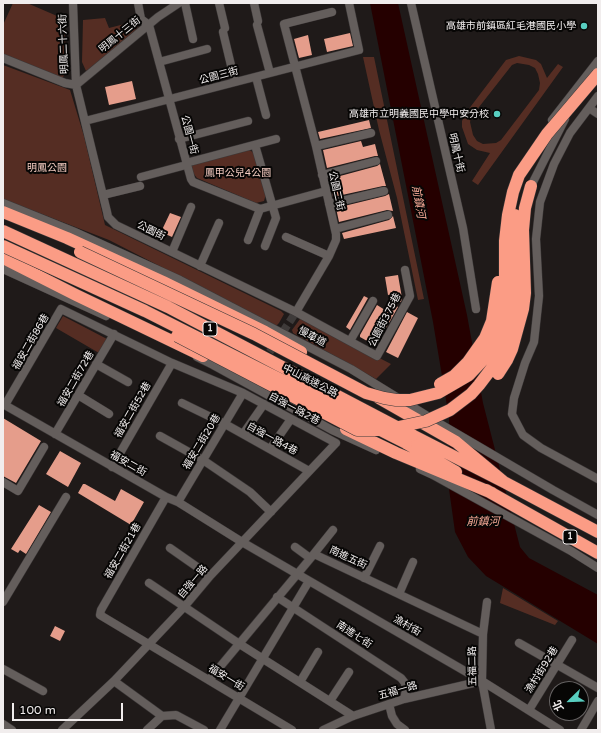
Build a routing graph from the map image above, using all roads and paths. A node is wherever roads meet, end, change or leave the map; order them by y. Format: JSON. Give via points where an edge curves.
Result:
{"nodes":[{"id":1,"x":73,"y":3,"type":"edge"},
{"id":2,"x":138,"y":3,"type":"edge"},
{"id":3,"x":179,"y":3,"type":"edge"},
{"id":4,"x":185,"y":3,"type":"edge"},
{"id":5,"x":219,"y":3,"type":"edge"},
{"id":6,"x":254,"y":3,"type":"edge"},
{"id":7,"x":349,"y":3,"type":"edge"},
{"id":8,"x":411,"y":3,"type":"edge"},
{"id":9,"x":332,"y":12,"type":"dead end"},
{"id":10,"x":149,"y":25,"type":"junction"},
{"id":11,"x":193,"y":39,"type":"dead end"},
{"id":12,"x":207,"y":49,"type":"dead end"},
{"id":13,"x":3,"y":58,"type":"edge"},
{"id":14,"x":598,"y":61,"type":"edge"},
{"id":15,"x":159,"y":62,"type":"junction"},
{"id":16,"x":295,"y":67,"type":"junction"},
{"id":17,"x":598,"y":70,"type":"edge"},
{"id":18,"x":270,"y":73,"type":"junction"},
{"id":19,"x":598,"y":74,"type":"edge"},
{"id":20,"x":256,"y":77,"type":"junction"},
{"id":21,"x":235,"y":82,"type":"junction"},
{"id":22,"x":598,"y":82,"type":"edge"},
{"id":23,"x":76,"y":85,"type":"junction"},
{"id":24,"x":598,"y":96,"type":"edge"},
{"id":25,"x":169,"y":99,"type":"junction"},
{"id":26,"x":589,"y":108,"type":"junction"},
{"id":27,"x":598,"y":114,"type":"edge"},
{"id":28,"x":266,"y":115,"type":"dead end"},
{"id":29,"x":85,"y":121,"type":"junction"},
{"id":30,"x":248,"y":121,"type":"dead end"},
{"id":31,"x":371,"y":133,"type":"dead end"},
{"id":32,"x":179,"y":139,"type":"junction"},
{"id":33,"x":276,"y":140,"type":"dead end"},
{"id":34,"x":255,"y":145,"type":"junction"},
{"id":35,"x":316,"y":146,"type":"junction"},
{"id":36,"x":376,"y":161,"type":"dead end"},
{"id":37,"x":186,"y":164,"type":"junction"},
{"id":38,"x":519,"y":166,"type":"joint"},
{"id":39,"x":322,"y":175,"type":"junction"},
{"id":40,"x":141,"y":177,"type":"dead end"},
{"id":41,"x":140,"y":186,"type":"dead end"},
{"id":42,"x":531,"y":186,"type":"joint"},
{"id":43,"x":326,"y":191,"type":"junction"},
{"id":44,"x":384,"y":191,"type":"dead end"},
{"id":45,"x":103,"y":195,"type":"junction"},
{"id":46,"x":3,"y":203,"type":"edge"},
{"id":47,"x":329,"y":204,"type":"junction"},
{"id":48,"x":272,"y":206,"type":"junction"},
{"id":49,"x":191,"y":207,"type":"dead end"},
{"id":50,"x":260,"y":209,"type":"junction"},
{"id":51,"x":3,"y":212,"type":"edge"},
{"id":52,"x":388,"y":216,"type":"dead end"},
{"id":53,"x":3,"y":220,"type":"edge"},
{"id":54,"x":219,"y":223,"type":"dead end"},
{"id":55,"x":335,"y":228,"type":"junction"},
{"id":56,"x":3,"y":231,"type":"edge"},
{"id":57,"x":286,"y":237,"type":"dead end"},
{"id":58,"x":248,"y":240,"type":"dead end"},
{"id":59,"x":3,"y":246,"type":"edge"},
{"id":60,"x":265,"y":246,"type":"dead end"},
{"id":61,"x":172,"y":252,"type":"junction"},
{"id":62,"x":329,"y":256,"type":"junction"},
{"id":63,"x":3,"y":257,"type":"edge"},
{"id":64,"x":200,"y":266,"type":"junction"},
{"id":65,"x":3,"y":269,"type":"edge"},
{"id":66,"x":405,"y":270,"type":"dead end"},
{"id":67,"x":373,"y":301,"type":"dead end"},
{"id":68,"x":61,"y":309,"type":"joint"},
{"id":69,"x":476,"y":309,"type":"dead end"},
{"id":70,"x":296,"y":312,"type":"junction"},
{"id":71,"x":114,"y":334,"type":"junction"},
{"id":72,"x":350,"y":341,"type":"junction"},
{"id":73,"x":377,"y":356,"type":"joint"},
{"id":74,"x":172,"y":363,"type":"junction"},
{"id":75,"x":96,"y":364,"type":"junction"},
{"id":76,"x":128,"y":382,"type":"dead end"},
{"id":77,"x":361,"y":390,"type":"junction"},
{"id":78,"x":243,"y":393,"type":"junction"},
{"id":79,"x":78,"y":395,"type":"junction"},
{"id":80,"x":182,"y":403,"type":"dead end"},
{"id":81,"x":264,"y":404,"type":"junction"},
{"id":82,"x":4,"y":405,"type":"edge"},
{"id":83,"x":108,"y":414,"type":"dead end"},
{"id":84,"x":291,"y":419,"type":"junction"},
{"id":85,"x":225,"y":424,"type":"junction"},
{"id":86,"x":398,"y":428,"type":"junction"},
{"id":87,"x":442,"y":429,"type":"junction"},
{"id":88,"x":357,"y":430,"type":"junction"},
{"id":89,"x":55,"y":434,"type":"junction"},
{"id":90,"x":243,"y":434,"type":"junction"},
{"id":91,"x":160,"y":436,"type":"dead end"},
{"id":92,"x":336,"y":443,"type":"joint"},
{"id":93,"x":44,"y":447,"type":"dead end"},
{"id":94,"x":270,"y":449,"type":"junction"},
{"id":95,"x":203,"y":460,"type":"junction"},
{"id":96,"x":112,"y":467,"type":"junction"},
{"id":97,"x":309,"y":471,"type":"junction"},
{"id":98,"x":598,"y":479,"type":"edge"},
{"id":99,"x":3,"y":482,"type":"edge"},
{"id":100,"x":504,"y":482,"type":"junction"},
{"id":101,"x":492,"y":493,"type":"junction"},
{"id":102,"x":66,"y":497,"type":"dead end"},
{"id":103,"x":166,"y":497,"type":"junction"},
{"id":104,"x":178,"y":502,"type":"junction"},
{"id":105,"x":270,"y":512,"type":"junction"},
{"id":106,"x":598,"y":515,"type":"edge"},
{"id":107,"x":333,"y":530,"type":"dead end"},
{"id":108,"x":598,"y":532,"type":"edge"},
{"id":109,"x":242,"y":542,"type":"junction"},
{"id":110,"x":380,"y":546,"type":"dead end"},
{"id":111,"x":295,"y":547,"type":"dead end"},
{"id":112,"x":170,"y":548,"type":"dead end"},
{"id":113,"x":598,"y":553,"type":"edge"},
{"id":114,"x":312,"y":557,"type":"junction"},
{"id":115,"x":413,"y":562,"type":"dead end"},
{"id":116,"x":598,"y":568,"type":"edge"},
{"id":117,"x":297,"y":574,"type":"junction"},
{"id":118,"x":210,"y":576,"type":"junction"},
{"id":119,"x":364,"y":578,"type":"junction"},
{"id":120,"x":309,"y":581,"type":"junction"},
{"id":121,"x":149,"y":583,"type":"dead end"},
{"id":122,"x":398,"y":594,"type":"junction"},
{"id":123,"x":277,"y":598,"type":"junction"},
{"id":124,"x":3,"y":602,"type":"edge"},
{"id":125,"x":487,"y":602,"type":"dead end"},
{"id":126,"x":184,"y":607,"type":"junction"},
{"id":127,"x":293,"y":607,"type":"junction"},
{"id":128,"x":100,"y":615,"type":"joint"},
{"id":129,"x":483,"y":634,"type":"junction"},
{"id":130,"x":572,"y":640,"type":"dead end"},
{"id":131,"x":238,"y":643,"type":"junction"},
{"id":132,"x":519,"y":643,"type":"dead end"},
{"id":133,"x":149,"y":644,"type":"junction"},
{"id":134,"x":318,"y":652,"type":"dead end"},
{"id":135,"x":262,"y":658,"type":"junction"},
{"id":136,"x":556,"y":664,"type":"junction"},
{"id":137,"x":4,"y":672,"type":"edge"},
{"id":138,"x":348,"y":672,"type":"dead end"},
{"id":139,"x":209,"y":680,"type":"junction"},
{"id":140,"x":114,"y":681,"type":"junction"},
{"id":141,"x":482,"y":681,"type":"junction"},
{"id":142,"x":300,"y":682,"type":"junction"},
{"id":143,"x":598,"y":688,"type":"edge"},
{"id":144,"x":43,"y":691,"type":"dead end"},
{"id":145,"x":239,"y":698,"type":"junction"},
{"id":146,"x":404,"y":699,"type":"junction"},
{"id":147,"x":330,"y":701,"type":"junction"},
{"id":148,"x":598,"y":701,"type":"edge"},
{"id":149,"x":389,"y":704,"type":"junction"},
{"id":150,"x":528,"y":710,"type":"junction"},
{"id":151,"x":162,"y":716,"type":"junction"},
{"id":152,"x":353,"y":716,"type":"junction"},
{"id":153,"x":3,"y":724,"type":"edge"},
{"id":154,"x":12,"y":730,"type":"edge"},
{"id":155,"x":62,"y":730,"type":"edge"},
{"id":156,"x":147,"y":730,"type":"edge"},
{"id":157,"x":204,"y":730,"type":"edge"},
{"id":158,"x":220,"y":730,"type":"edge"},
{"id":159,"x":292,"y":730,"type":"edge"},
{"id":160,"x":323,"y":730,"type":"edge"},
{"id":161,"x":405,"y":730,"type":"edge"},
{"id":162,"x":491,"y":730,"type":"edge"},
{"id":163,"x":560,"y":730,"type":"edge"},
{"id":164,"x":581,"y":730,"type":"edge"}],
"edges":[{"from":1,"to":23,"type":"street","name":"明鳳二十六街"},
{"from":2,"to":10,"type":"street","name":"公園一街","via":[[141,19]]},
{"from":3,"to":10,"type":"street","name":"明鳳十三街"},
{"from":4,"to":11,"type":"street"},
{"from":5,"to":21,"type":"street"},
{"from":6,"to":18,"type":"street"},
{"from":7,"to":16,"type":"street","name":"公園三街","via":[[359,50]]},
{"from":8,"to":69,"type":"street","name":"明鳳十街","via":[[463,228]]},
{"from":9,"to":16,"type":"street","name":"公園二街","via":[[284,24]]},
{"from":10,"to":15,"type":"street","name":"公園一街"},
{"from":10,"to":23,"type":"street","name":"明鳳十三街"},
{"from":12,"to":15,"type":"street"},
{"from":13,"to":23,"type":"street"},
{"from":14,"to":38,"type":"street"},
{"from":15,"to":25,"type":"street","name":"公園一街"},
{"from":16,"to":18,"type":"street","name":"公園三街"},
{"from":16,"to":35,"type":"street","name":"公園二街"},
{"from":17,"to":42,"type":"street","via":[[562,124]]},
{"from":18,"to":20,"type":"street","name":"公園三街"},
{"from":19,"to":77,"type":"highway","bridge":true,"via":[[547,134],[519,175],[506,228],[505,302],[501,324],[497,337],[484,359],[469,376],[429,396],[396,400]]},
{"from":20,"to":21,"type":"street","name":"公園三街"},
{"from":20,"to":28,"type":"street"},
{"from":21,"to":25,"type":"street","name":"公園三街"},
{"from":22,"to":86,"type":"highway","bridge":true,"via":[[553,136],[529,172],[519,194],[515,212],[513,314],[508,337],[498,359],[479,385],[456,406],[426,421]]},
{"from":23,"to":29,"type":"street","name":"公園街"},
{"from":24,"to":26,"type":"street"},
{"from":25,"to":29,"type":"street","name":"公園三街"},
{"from":25,"to":32,"type":"street","name":"公園一街"},
{"from":26,"to":27,"type":"street"},
{"from":26,"to":98,"type":"street","via":[[570,133],[557,157],[540,202],[536,238],[539,296],[534,342],[514,398],[512,414],[523,435],[541,448]]},
{"from":29,"to":45,"type":"street","name":"公園街"},
{"from":30,"to":32,"type":"street"},
{"from":31,"to":35,"type":"street"},
{"from":32,"to":37,"type":"street","name":"公園一街"},
{"from":33,"to":34,"type":"street"},
{"from":34,"to":37,"type":"street"},
{"from":34,"to":48,"type":"street"},
{"from":35,"to":39,"type":"street","name":"公園二街"},
{"from":36,"to":39,"type":"street"},
{"from":37,"to":40,"type":"street"},
{"from":37,"to":50,"type":"street","name":"公園一街","via":[[193,182]]},
{"from":38,"to":77,"type":"highway","bridge":true,"via":[[507,194],[500,226],[498,281],[492,321],[473,357],[447,380],[425,390],[388,395]]},
{"from":39,"to":43,"type":"street","name":"公園二街"},
{"from":41,"to":45,"type":"street"},
{"from":42,"to":88,"type":"highway","bridge":true,"via":[[523,230],[524,309],[513,345],[501,370],[476,400],[436,424],[400,434],[370,434]]},
{"from":43,"to":47,"type":"street","name":"公園二街"},
{"from":43,"to":48,"type":"street"},
{"from":44,"to":47,"type":"street"},
{"from":45,"to":61,"type":"street","name":"公園街","via":[[108,217],[112,222]]},
{"from":46,"to":87,"type":"street","name":"慢車道","via":[[75,232],[180,280],[351,369]]},
{"from":47,"to":55,"type":"street","name":"公園二街"},
{"from":48,"to":50,"type":"street"},
{"from":48,"to":60,"type":"street","via":[[276,218]]},
{"from":49,"to":61,"type":"street"},
{"from":50,"to":58,"type":"street"},
{"from":51,"to":87,"type":"highway","via":[[67,238],[265,332]]},
{"from":52,"to":55,"type":"street"},
{"from":53,"to":77,"type":"highway","bridge":true,"via":[[80,252],[254,334]]},
{"from":54,"to":64,"type":"street"},
{"from":55,"to":62,"type":"street","name":"公園二街","via":[[336,240]]},
{"from":56,"to":86,"type":"highway","name":"中山高速公路","number":"1","bridge":true,"via":[[168,307]]},
{"from":57,"to":62,"type":"street"},
{"from":59,"to":101,"type":"highway","name":"中山高速公路","number":"1","bridge":true,"via":[[145,311],[371,425]]},
{"from":61,"to":64,"type":"street","name":"公園街"},
{"from":62,"to":70,"type":"street","name":"公園二街"},
{"from":63,"to":88,"type":"highway","bridge":true,"via":[[107,301]]},
{"from":63,"to":101,"type":"highway","via":[[383,447]]},
{"from":64,"to":70,"type":"street","name":"公園街"},
{"from":65,"to":116,"type":"street","via":[[213,365],[332,430],[433,475]]},
{"from":66,"to":73,"type":"street","name":"公園街375巷","via":[[410,296]]},
{"from":67,"to":72,"type":"street"},
{"from":68,"to":71,"type":"street","name":"自強一路2巷"},
{"from":68,"to":82,"type":"street","name":"福安二街86巷"},
{"from":70,"to":72,"type":"street","name":"公園街"},
{"from":71,"to":74,"type":"street","name":"自強一路2巷"},
{"from":71,"to":75,"type":"street","name":"福安二街72巷"},
{"from":72,"to":73,"type":"street","name":"公園街"},
{"from":74,"to":78,"type":"street","name":"自強一路2巷"},
{"from":74,"to":96,"type":"street","name":"福安二街52巷"},
{"from":75,"to":76,"type":"street"},
{"from":75,"to":79,"type":"street","name":"福安二街72巷"},
{"from":78,"to":81,"type":"street","name":"自強一路2巷"},
{"from":78,"to":85,"type":"street","name":"福安二街20巷"},
{"from":79,"to":83,"type":"street"},
{"from":79,"to":89,"type":"street","name":"福安二街72巷"},
{"from":80,"to":85,"type":"street","name":"自強一路4巷"},
{"from":81,"to":84,"type":"street","name":"自強一路2巷"},
{"from":81,"to":90,"type":"street"},
{"from":82,"to":89,"type":"street","name":"福安二街"},
{"from":84,"to":92,"type":"street","name":"自強一路2巷"},
{"from":84,"to":94,"type":"street"},
{"from":85,"to":90,"type":"street","name":"自強一路4巷"},
{"from":85,"to":95,"type":"street","name":"福安二街20巷"},
{"from":86,"to":88,"type":"highway","bridge":true},
{"from":86,"to":100,"type":"highway","name":"中山高速公路","number":"1","bridge":true},
{"from":87,"to":100,"type":"highway"},
{"from":87,"to":106,"type":"street","name":"慢車道"},
{"from":89,"to":96,"type":"street","name":"福安二街"},
{"from":90,"to":94,"type":"street","name":"自強一路4巷"},
{"from":91,"to":95,"type":"street"},
{"from":92,"to":97,"type":"street","name":"自強一路"},
{"from":93,"to":99,"type":"street","via":[[18,491]]},
{"from":94,"to":97,"type":"street","name":"自強一路4巷"},
{"from":95,"to":104,"type":"street","name":"福安二街20巷"},
{"from":95,"to":105,"type":"street","via":[[250,492]]},
{"from":96,"to":103,"type":"street","name":"福安二街"},
{"from":97,"to":105,"type":"street","name":"自強一路"},
{"from":100,"to":108,"type":"highway","name":"中山高速公路","number":"1"},
{"from":101,"to":113,"type":"highway","name":"中山高速公路","number":"1"},
{"from":102,"to":124,"type":"street"},
{"from":103,"to":104,"type":"street","name":"福安二街"},
{"from":103,"to":128,"type":"street","name":"福安二街21巷"},
{"from":104,"to":109,"type":"street","name":"福安二街"},
{"from":105,"to":109,"type":"street","name":"自強一路"},
{"from":107,"to":114,"type":"street"},
{"from":109,"to":117,"type":"street","name":"漁村街"},
{"from":109,"to":118,"type":"street","name":"自強一路"},
{"from":110,"to":119,"type":"street"},
{"from":111,"to":114,"type":"street","name":"南進五街"},
{"from":112,"to":118,"type":"street"},
{"from":114,"to":117,"type":"street"},
{"from":114,"to":119,"type":"street","name":"南進五街","via":[[314,554]]},
{"from":115,"to":122,"type":"street"},
{"from":117,"to":120,"type":"street","name":"漁村街"},
{"from":117,"to":123,"type":"street"},
{"from":118,"to":126,"type":"street","name":"自強一路"},
{"from":119,"to":122,"type":"street","name":"南進五街"},
{"from":120,"to":127,"type":"street"},
{"from":120,"to":141,"type":"street","name":"漁村街"},
{"from":121,"to":126,"type":"street"},
{"from":122,"to":129,"type":"street","name":"南進五街"},
{"from":123,"to":127,"type":"street","name":"南進七街"},
{"from":123,"to":131,"type":"street"},
{"from":125,"to":129,"type":"street","name":"五福二路"},
{"from":126,"to":131,"type":"street"},
{"from":126,"to":133,"type":"street","name":"自強一路"},
{"from":127,"to":135,"type":"street"},
{"from":127,"to":146,"type":"street","name":"南進七街","via":[[400,678],[405,683]]},
{"from":128,"to":133,"type":"street","name":"福安一街"},
{"from":129,"to":141,"type":"street","name":"五福二路"},
{"from":130,"to":136,"type":"street","name":"漁村街92巷"},
{"from":131,"to":135,"type":"street"},
{"from":131,"to":139,"type":"street"},
{"from":132,"to":136,"type":"street"},
{"from":133,"to":139,"type":"street","name":"福安一街"},
{"from":133,"to":140,"type":"street","name":"自強一路"},
{"from":134,"to":142,"type":"street"},
{"from":135,"to":142,"type":"street"},
{"from":135,"to":145,"type":"street"},
{"from":136,"to":143,"type":"street"},
{"from":136,"to":150,"type":"street","name":"漁村街92巷"},
{"from":137,"to":144,"type":"street"},
{"from":138,"to":147,"type":"street"},
{"from":139,"to":145,"type":"street","name":"福安一街"},
{"from":140,"to":151,"type":"street"},
{"from":140,"to":155,"type":"street","name":"自強一路"},
{"from":141,"to":146,"type":"street","name":"五福一路"},
{"from":141,"to":150,"type":"street","name":"漁村街"},
{"from":141,"to":162,"type":"street","name":"五福二路"},
{"from":142,"to":147,"type":"street"},
{"from":145,"to":158,"type":"street"},
{"from":145,"to":159,"type":"street","name":"福安一街"},
{"from":146,"to":149,"type":"street","name":"五福一路"},
{"from":147,"to":152,"type":"street"},
{"from":148,"to":164,"type":"street"},
{"from":149,"to":152,"type":"street","name":"五福一路"},
{"from":149,"to":161,"type":"street","via":[[392,716]]},
{"from":150,"to":163,"type":"street","name":"漁村街"},
{"from":151,"to":156,"type":"street"},
{"from":151,"to":157,"type":"street","via":[[176,715]]},
{"from":152,"to":160,"type":"street","name":"五福一路"},
{"from":153,"to":154,"type":"street"}]}
